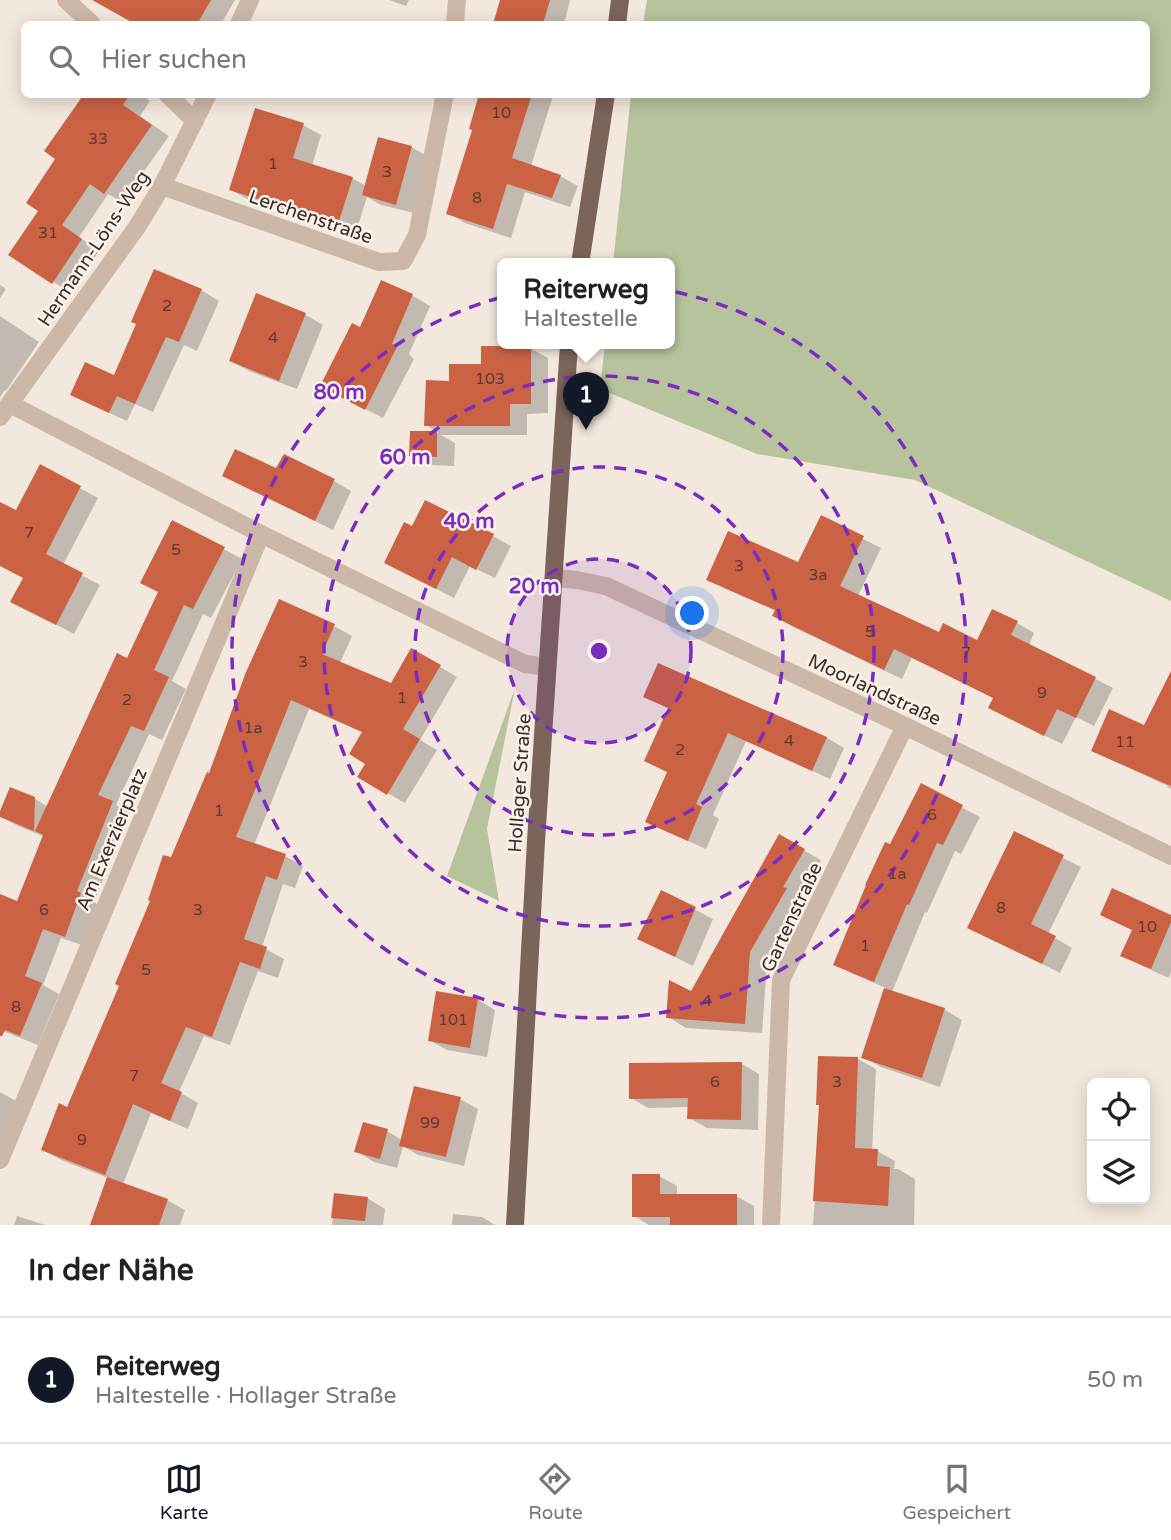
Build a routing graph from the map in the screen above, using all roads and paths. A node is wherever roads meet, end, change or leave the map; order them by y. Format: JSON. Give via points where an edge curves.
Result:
{"nodes":[{"id":1,"x":66,"y":0,"type":"edge"},
{"id":2,"x":250,"y":0,"type":"edge"},
{"id":3,"x":457,"y":0,"type":"edge"},
{"id":4,"x":620,"y":0,"type":"edge"},
{"id":5,"x":89,"y":21,"type":"edge"},
{"id":6,"x":240,"y":21,"type":"edge"},
{"id":7,"x":455,"y":21,"type":"edge"},
{"id":8,"x":617,"y":21,"type":"edge"},
{"id":9,"x":171,"y":98,"type":"edge"},
{"id":10,"x":206,"y":98,"type":"edge"},
{"id":11,"x":444,"y":98,"type":"edge"},
{"id":12,"x":605,"y":98,"type":"edge"},
{"id":13,"x":195,"y":121,"type":"junction"},
{"id":14,"x":162,"y":186,"type":"junction"},
{"id":15,"x":581,"y":258,"type":"edge"},
{"id":16,"x":569,"y":349,"type":"edge"},
{"id":17,"x":5,"y":410,"type":"edge"},
{"id":18,"x":261,"y":534,"type":"junction"},
{"id":19,"x":555,"y":578,"type":"junction"},
{"id":20,"x":547,"y":667,"type":"junction"},
{"id":21,"x":905,"y":726,"type":"junction"},
{"id":22,"x":1171,"y":856,"type":"edge"},
{"id":23,"x":0,"y":1160,"type":"edge"},
{"id":24,"x":515,"y":1225,"type":"edge"},
{"id":25,"x":771,"y":1225,"type":"edge"}],
"edges":[{"from":1,"to":5,"type":"street"},
{"from":2,"to":6,"type":"street"},
{"from":3,"to":7,"type":"street"},
{"from":4,"to":8,"type":"main road"},
{"from":9,"to":13,"type":"street"},
{"from":10,"to":13,"type":"street","name":"Hermann-Löns-Weg"},
{"from":11,"to":14,"type":"street","name":"Lerchenstraße","via":[[417,235],[404,261],[379,262]]},
{"from":12,"to":15,"type":"main road"},
{"from":13,"to":14,"type":"street","name":"Hermann-Löns-Weg"},
{"from":14,"to":17,"type":"street","name":"Hermann-Löns-Weg"},
{"from":16,"to":19,"type":"main road","name":"Hollager Straße"},
{"from":17,"to":18,"type":"street"},
{"from":18,"to":20,"type":"street","via":[[525,664]]},
{"from":18,"to":23,"type":"street","name":"Am Exerzierplatz"},
{"from":19,"to":20,"type":"main road","name":"Hollager Straße"},
{"from":19,"to":21,"type":"street","name":"Moorlandstraße","via":[[606,586]]},
{"from":20,"to":24,"type":"main road","name":"Hollager Straße"},
{"from":21,"to":22,"type":"street","name":"Moorlandstraße"},
{"from":21,"to":25,"type":"street","name":"Gartenstraße","via":[[781,980]]}]}
